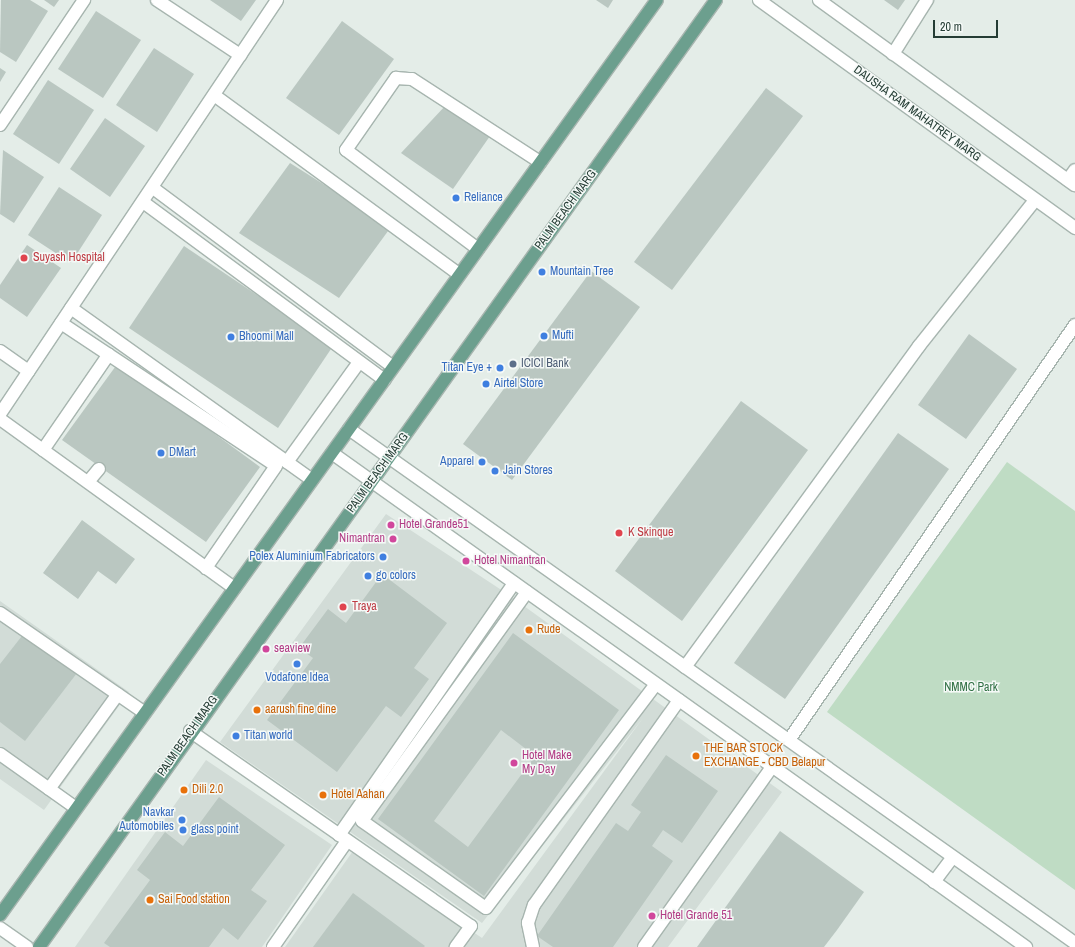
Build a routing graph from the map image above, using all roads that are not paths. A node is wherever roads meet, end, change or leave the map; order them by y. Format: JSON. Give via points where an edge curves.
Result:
{"nodes":[{"id":1,"x":84,"y":0,"type":"edge"},
{"id":2,"x":157,"y":0,"type":"edge"},
{"id":3,"x":277,"y":0,"type":"edge"},
{"id":4,"x":657,"y":0,"type":"edge"},
{"id":5,"x":716,"y":0,"type":"edge"},
{"id":6,"x":759,"y":0,"type":"edge"},
{"id":7,"x":819,"y":0,"type":"edge"},
{"id":8,"x":927,"y":0,"type":"edge"},
{"id":9,"x":893,"y":54,"type":"junction"},
{"id":10,"x":240,"y":55,"type":"junction"},
{"id":11,"x":214,"y":94,"type":"junction"},
{"id":12,"x":0,"y":125,"type":"edge"},
{"id":13,"x":540,"y":162,"type":"junction"},
{"id":14,"x":1075,"y":170,"type":"edge"},
{"id":15,"x":1071,"y":183,"type":"edge"},
{"id":16,"x":152,"y":188,"type":"junction"},
{"id":17,"x":1035,"y":200,"type":"junction"},
{"id":18,"x":143,"y":202,"type":"junction"},
{"id":19,"x":1075,"y":228,"type":"edge"},
{"id":20,"x":478,"y":249,"type":"junction"},
{"id":21,"x":460,"y":274,"type":"junction"},
{"id":22,"x":72,"y":308,"type":"junction"},
{"id":23,"x":61,"y":323,"type":"junction"},
{"id":24,"x":1075,"y":325,"type":"edge"},
{"id":25,"x":0,"y":351,"type":"edge"},
{"id":26,"x":108,"y":354,"type":"junction"},
{"id":27,"x":359,"y":362,"type":"junction"},
{"id":28,"x":393,"y":367,"type":"junction"},
{"id":29,"x":29,"y":371,"type":"junction"},
{"id":30,"x":384,"y":380,"type":"junction"},
{"id":31,"x":0,"y":414,"type":"edge"},
{"id":32,"x":0,"y":419,"type":"edge"},
{"id":33,"x":349,"y":429,"type":"junction"},
{"id":34,"x":43,"y":450,"type":"junction"},
{"id":35,"x":332,"y":453,"type":"junction"},
{"id":36,"x":389,"y":457,"type":"junction"},
{"id":37,"x":287,"y":462,"type":"junction"},
{"id":38,"x":99,"y":469,"type":"dead end"},
{"id":39,"x":312,"y":480,"type":"junction"},
{"id":40,"x":88,"y":482,"type":"junction"},
{"id":41,"x":372,"y":482,"type":"junction"},
{"id":42,"x":206,"y":568,"type":"junction"},
{"id":43,"x":514,"y":583,"type":"junction"},
{"id":44,"x":234,"y":588,"type":"junction"},
{"id":45,"x":527,"y":592,"type":"junction"},
{"id":46,"x":0,"y":613,"type":"edge"},
{"id":47,"x":685,"y":667,"type":"junction"},
{"id":48,"x":656,"y":684,"type":"junction"},
{"id":49,"x":118,"y":694,"type":"junction"},
{"id":50,"x":679,"y":700,"type":"junction"},
{"id":51,"x":145,"y":713,"type":"junction"},
{"id":52,"x":190,"y":731,"type":"junction"},
{"id":53,"x":788,"y":740,"type":"junction"},
{"id":54,"x":0,"y":754,"type":"edge"},
{"id":55,"x":772,"y":767,"type":"junction"},
{"id":56,"x":49,"y":789,"type":"junction"},
{"id":57,"x":76,"y":808,"type":"junction"},
{"id":58,"x":343,"y":838,"type":"junction"},
{"id":59,"x":953,"y":857,"type":"junction"},
{"id":60,"x":934,"y":882,"type":"junction"},
{"id":61,"x":0,"y":915,"type":"edge"},
{"id":62,"x":0,"y":928,"type":"edge"},
{"id":63,"x":1075,"y":943,"type":"edge"},
{"id":64,"x":27,"y":947,"type":"edge"},
{"id":65,"x":39,"y":947,"type":"edge"},
{"id":66,"x":273,"y":947,"type":"edge"},
{"id":67,"x":456,"y":947,"type":"edge"},
{"id":68,"x":533,"y":947,"type":"edge"},
{"id":69,"x":644,"y":947,"type":"edge"},
{"id":70,"x":1026,"y":947,"type":"edge"}],
"edges":[{"from":1,"to":12,"type":"street"},
{"from":2,"to":10,"type":"street"},
{"from":3,"to":10,"type":"street"},
{"from":4,"to":13,"type":"main road"},
{"from":5,"to":36,"type":"main road","name":"PALM BEACH MARG"},
{"from":6,"to":17,"type":"street","name":"DAUSHA RAM MAHATREY MARG"},
{"from":7,"to":9,"type":"street"},
{"from":8,"to":9,"type":"street"},
{"from":9,"to":15,"type":"street"},
{"from":10,"to":11,"type":"street"},
{"from":11,"to":16,"type":"street"},
{"from":11,"to":21,"type":"street"},
{"from":13,"to":20,"type":"main road"},
{"from":13,"to":20,"type":"street","via":[[412,79],[396,78],[346,150]]},
{"from":14,"to":15,"type":"street"},
{"from":16,"to":18,"type":"street"},
{"from":16,"to":28,"type":"street"},
{"from":17,"to":19,"type":"street","name":"DAUSHA RAM MAHATREY MARG"},
{"from":17,"to":47,"type":"street","via":[[919,346]]},
{"from":18,"to":22,"type":"street"},
{"from":18,"to":27,"type":"street"},
{"from":20,"to":21,"type":"main road"},
{"from":21,"to":28,"type":"main road"},
{"from":22,"to":23,"type":"street"},
{"from":22,"to":37,"type":"street"},
{"from":23,"to":26,"type":"street"},
{"from":23,"to":29,"type":"street"},
{"from":24,"to":53,"type":"street"},
{"from":25,"to":29,"type":"street"},
{"from":26,"to":34,"type":"street"},
{"from":26,"to":42,"type":"street","via":[[276,466]]},
{"from":27,"to":30,"type":"street"},
{"from":27,"to":37,"type":"street"},
{"from":28,"to":30,"type":"main road"},
{"from":29,"to":31,"type":"street"},
{"from":30,"to":33,"type":"main road"},
{"from":32,"to":34,"type":"street"},
{"from":33,"to":35,"type":"main road"},
{"from":33,"to":36,"type":"street"},
{"from":34,"to":40,"type":"street"},
{"from":35,"to":39,"type":"main road"},
{"from":35,"to":41,"type":"street"},
{"from":36,"to":41,"type":"main road","name":"PALM BEACH MARG"},
{"from":36,"to":47,"type":"street"},
{"from":37,"to":39,"type":"street"},
{"from":38,"to":40,"type":"street"},
{"from":39,"to":44,"type":"main road"},
{"from":40,"to":42,"type":"street"},
{"from":41,"to":43,"type":"street"},
{"from":41,"to":52,"type":"main road","name":"PALM BEACH MARG"},
{"from":42,"to":44,"type":"street"},
{"from":43,"to":45,"type":"street"},
{"from":43,"to":58,"type":"street"},
{"from":44,"to":51,"type":"main road"},
{"from":45,"to":48,"type":"street"},
{"from":45,"to":48,"type":"street","via":[[362,821],[486,908]]},
{"from":46,"to":49,"type":"street"},
{"from":47,"to":53,"type":"street"},
{"from":48,"to":50,"type":"street"},
{"from":49,"to":51,"type":"street"},
{"from":49,"to":56,"type":"street"},
{"from":50,"to":55,"type":"street"},
{"from":50,"to":68,"type":"street","via":[[534,905],[528,923]]},
{"from":51,"to":57,"type":"main road"},
{"from":52,"to":58,"type":"street"},
{"from":52,"to":65,"type":"main road","name":"PALM BEACH MARG"},
{"from":53,"to":59,"type":"street"},
{"from":54,"to":56,"type":"street"},
{"from":55,"to":60,"type":"street"},
{"from":55,"to":69,"type":"street"},
{"from":56,"to":57,"type":"street"},
{"from":57,"to":61,"type":"main road"},
{"from":58,"to":66,"type":"street"},
{"from":58,"to":67,"type":"street","via":[[471,926]]},
{"from":59,"to":60,"type":"street"},
{"from":59,"to":63,"type":"street"},
{"from":60,"to":70,"type":"street"},
{"from":62,"to":64,"type":"street"}]}
